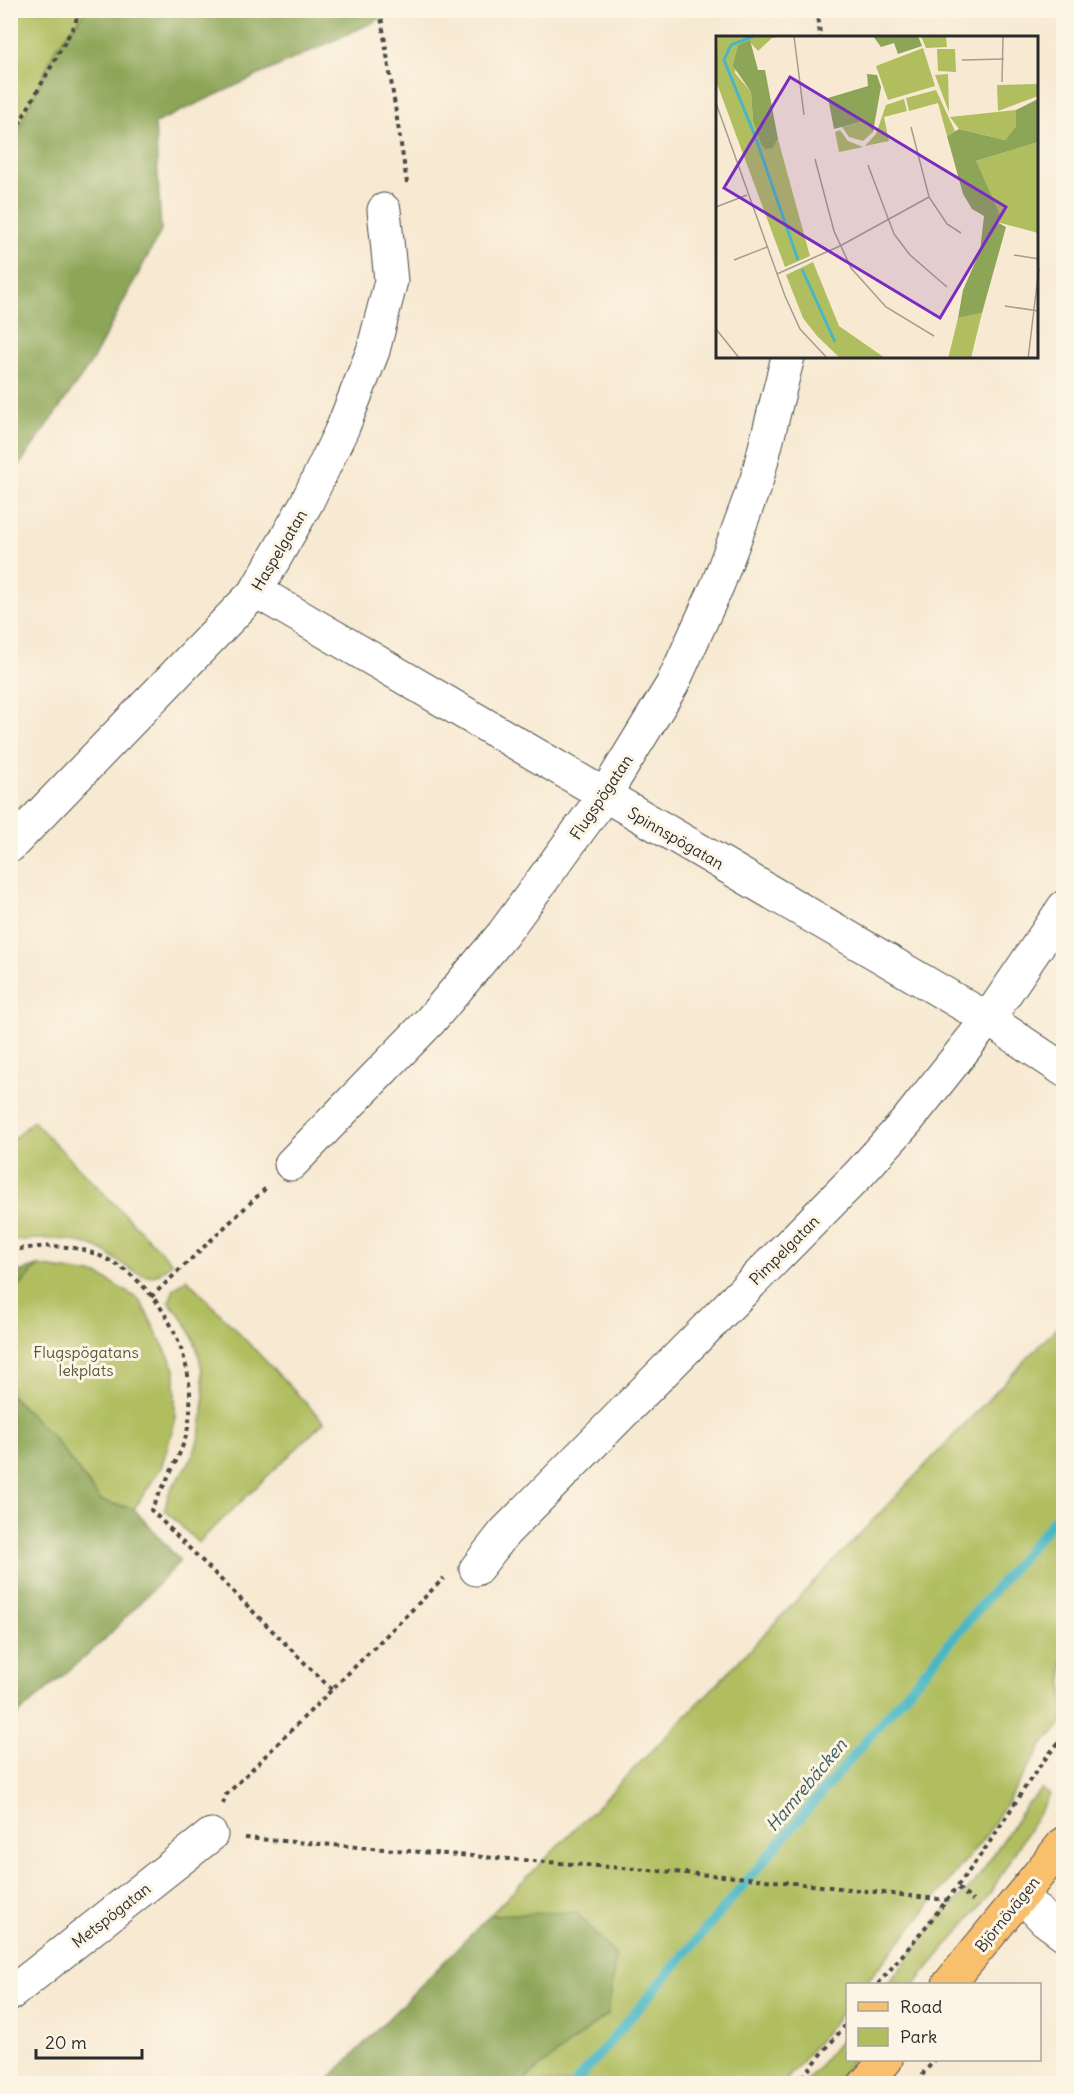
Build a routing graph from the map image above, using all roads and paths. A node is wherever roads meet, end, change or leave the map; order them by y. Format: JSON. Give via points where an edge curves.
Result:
{"nodes":[{"id":1,"x":79,"y":10,"type":"edge"},
{"id":2,"x":380,"y":10,"type":"edge"},
{"id":3,"x":818,"y":10,"type":"edge"},
{"id":4,"x":820,"y":36,"type":"edge"},
{"id":5,"x":10,"y":140,"type":"edge"},
{"id":6,"x":384,"y":210,"type":"joint"},
{"id":7,"x":788,"y":358,"type":"edge"},
{"id":8,"x":256,"y":591,"type":"junction"},
{"id":9,"x":604,"y":796,"type":"junction"},
{"id":10,"x":10,"y":846,"type":"edge"},
{"id":11,"x":1064,"y":907,"type":"edge"},
{"id":12,"x":988,"y":1019,"type":"junction"},
{"id":13,"x":1064,"y":1070,"type":"edge"},
{"id":14,"x":291,"y":1164,"type":"joint"},
{"id":15,"x":10,"y":1250,"type":"edge"},
{"id":16,"x":150,"y":1296,"type":"junction"},
{"id":17,"x":476,"y":1569,"type":"joint"},
{"id":18,"x":333,"y":1692,"type":"junction"},
{"id":19,"x":1064,"y":1737,"type":"edge"},
{"id":20,"x":211,"y":1835,"type":"junction"},
{"id":21,"x":1064,"y":1843,"type":"edge"},
{"id":22,"x":1022,"y":1896,"type":"junction"},
{"id":23,"x":947,"y":1900,"type":"junction"},
{"id":24,"x":1064,"y":1934,"type":"edge"},
{"id":25,"x":879,"y":1983,"type":"edge"},
{"id":26,"x":950,"y":1983,"type":"edge"},
{"id":27,"x":10,"y":1994,"type":"edge"},
{"id":28,"x":846,"y":2024,"type":"edge"},
{"id":29,"x":885,"y":2061,"type":"edge"},
{"id":30,"x":934,"y":2061,"type":"edge"},
{"id":31,"x":797,"y":2084,"type":"edge"},
{"id":32,"x":865,"y":2084,"type":"edge"},
{"id":33,"x":920,"y":2084,"type":"edge"}],
"edges":[{"from":1,"to":5,"type":"path","via":[[75,24]]},
{"from":2,"to":6,"type":"path","via":[[408,192]]},
{"from":3,"to":4,"type":"path"},
{"from":6,"to":8,"type":"street","name":"Haspelgatan","via":[[391,281],[373,351],[343,428],[307,502]]},
{"from":7,"to":9,"type":"street","name":"Flugspögatan","via":[[757,479],[718,584],[672,685]]},
{"from":8,"to":9,"type":"street","name":"Spinnspögatan"},
{"from":8,"to":10,"type":"street","name":"Haspelgatan"},
{"from":9,"to":12,"type":"street","name":"Spinnspögatan"},
{"from":9,"to":14,"type":"street","name":"Flugspögatan","via":[[503,934],[430,1021]]},
{"from":11,"to":12,"type":"street","name":"Pimpelgatan"},
{"from":12,"to":13,"type":"street","name":"Spinnspögatan"},
{"from":12,"to":17,"type":"street","name":"Pimpelgatan","via":[[860,1173],[505,1532]]},
{"from":14,"to":16,"type":"path"},
{"from":15,"to":16,"type":"path","via":[[76,1248],[126,1271]]},
{"from":16,"to":18,"type":"path","via":[[164,1313],[182,1351],[189,1378],[190,1407],[179,1455],[151,1510]]},
{"from":17,"to":18,"type":"path","via":[[444,1578]]},
{"from":18,"to":20,"type":"path","via":[[226,1795]]},
{"from":19,"to":23,"type":"path","via":[[1043,1759],[1015,1807]]},
{"from":20,"to":23,"type":"path","via":[[748,1878]]},
{"from":20,"to":27,"type":"street","name":"Metspögatan"},
{"from":21,"to":22,"type":"main road","name":"Björnövägen"},
{"from":22,"to":24,"type":"street"},
{"from":22,"to":26,"type":"main road","name":"Björnövägen"},
{"from":23,"to":25,"type":"path"},
{"from":28,"to":31,"type":"path"},
{"from":29,"to":32,"type":"main road"},
{"from":30,"to":33,"type":"path"}]}
